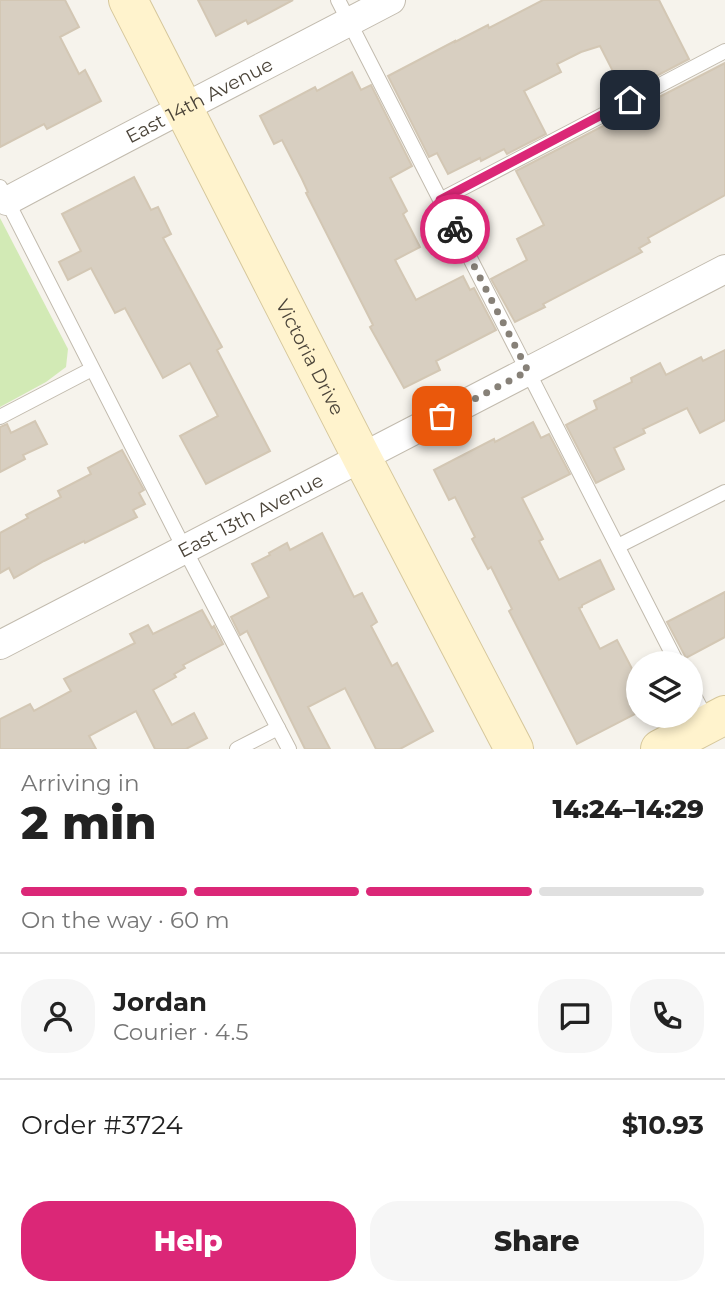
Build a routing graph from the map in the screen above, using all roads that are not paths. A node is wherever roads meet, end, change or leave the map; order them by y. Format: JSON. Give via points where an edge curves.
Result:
{"nodes":[{"id":1,"x":128,"y":0,"type":"edge"},
{"id":2,"x":391,"y":0,"type":"edge"},
{"id":3,"x":343,"y":11,"type":"edge"},
{"id":4,"x":725,"y":51,"type":"edge"},
{"id":5,"x":183,"y":108,"type":"junction"},
{"id":6,"x":4,"y":194,"type":"edge"},
{"id":7,"x":440,"y":200,"type":"junction"},
{"id":8,"x":725,"y":269,"type":"edge"},
{"id":9,"x":93,"y":369,"type":"junction"},
{"id":10,"x":528,"y":371,"type":"junction"},
{"id":11,"x":0,"y":416,"type":"edge"},
{"id":12,"x":362,"y":458,"type":"junction"},
{"id":13,"x":725,"y":492,"type":"edge"},
{"id":14,"x":618,"y":546,"type":"junction"},
{"id":15,"x":184,"y":550,"type":"junction"},
{"id":16,"x":0,"y":645,"type":"edge"},
{"id":17,"x":671,"y":651,"type":"edge"},
{"id":18,"x":703,"y":703,"type":"edge"},
{"id":19,"x":717,"y":719,"type":"edge"},
{"id":20,"x":278,"y":728,"type":"junction"},
{"id":21,"x":237,"y":749,"type":"edge"},
{"id":22,"x":289,"y":749,"type":"edge"},
{"id":23,"x":514,"y":749,"type":"edge"},
{"id":24,"x":660,"y":749,"type":"edge"}],
"edges":[{"from":1,"to":5,"type":"street","name":"Victoria Drive"},
{"from":2,"to":3,"type":"street","name":"East 14th Avenue"},
{"from":3,"to":5,"type":"street","name":"East 14th Avenue"},
{"from":3,"to":7,"type":"lane"},
{"from":4,"to":7,"type":"lane"},
{"from":5,"to":6,"type":"street","name":"East 14th Avenue"},
{"from":5,"to":12,"type":"street","name":"Victoria Drive"},
{"from":6,"to":9,"type":"lane"},
{"from":7,"to":10,"type":"lane"},
{"from":8,"to":10,"type":"street","name":"East 13th Avenue"},
{"from":9,"to":11,"type":"lane"},
{"from":9,"to":15,"type":"lane"},
{"from":10,"to":12,"type":"street","name":"East 13th Avenue"},
{"from":10,"to":14,"type":"lane"},
{"from":12,"to":15,"type":"street","name":"East 13th Avenue"},
{"from":12,"to":23,"type":"street","name":"Victoria Drive"},
{"from":13,"to":14,"type":"lane"},
{"from":14,"to":17,"type":"lane"},
{"from":15,"to":16,"type":"street","name":"East 13th Avenue"},
{"from":15,"to":20,"type":"lane"},
{"from":18,"to":19,"type":"lane"},
{"from":19,"to":24,"type":"street"},
{"from":20,"to":21,"type":"lane"},
{"from":20,"to":22,"type":"lane"}]}
